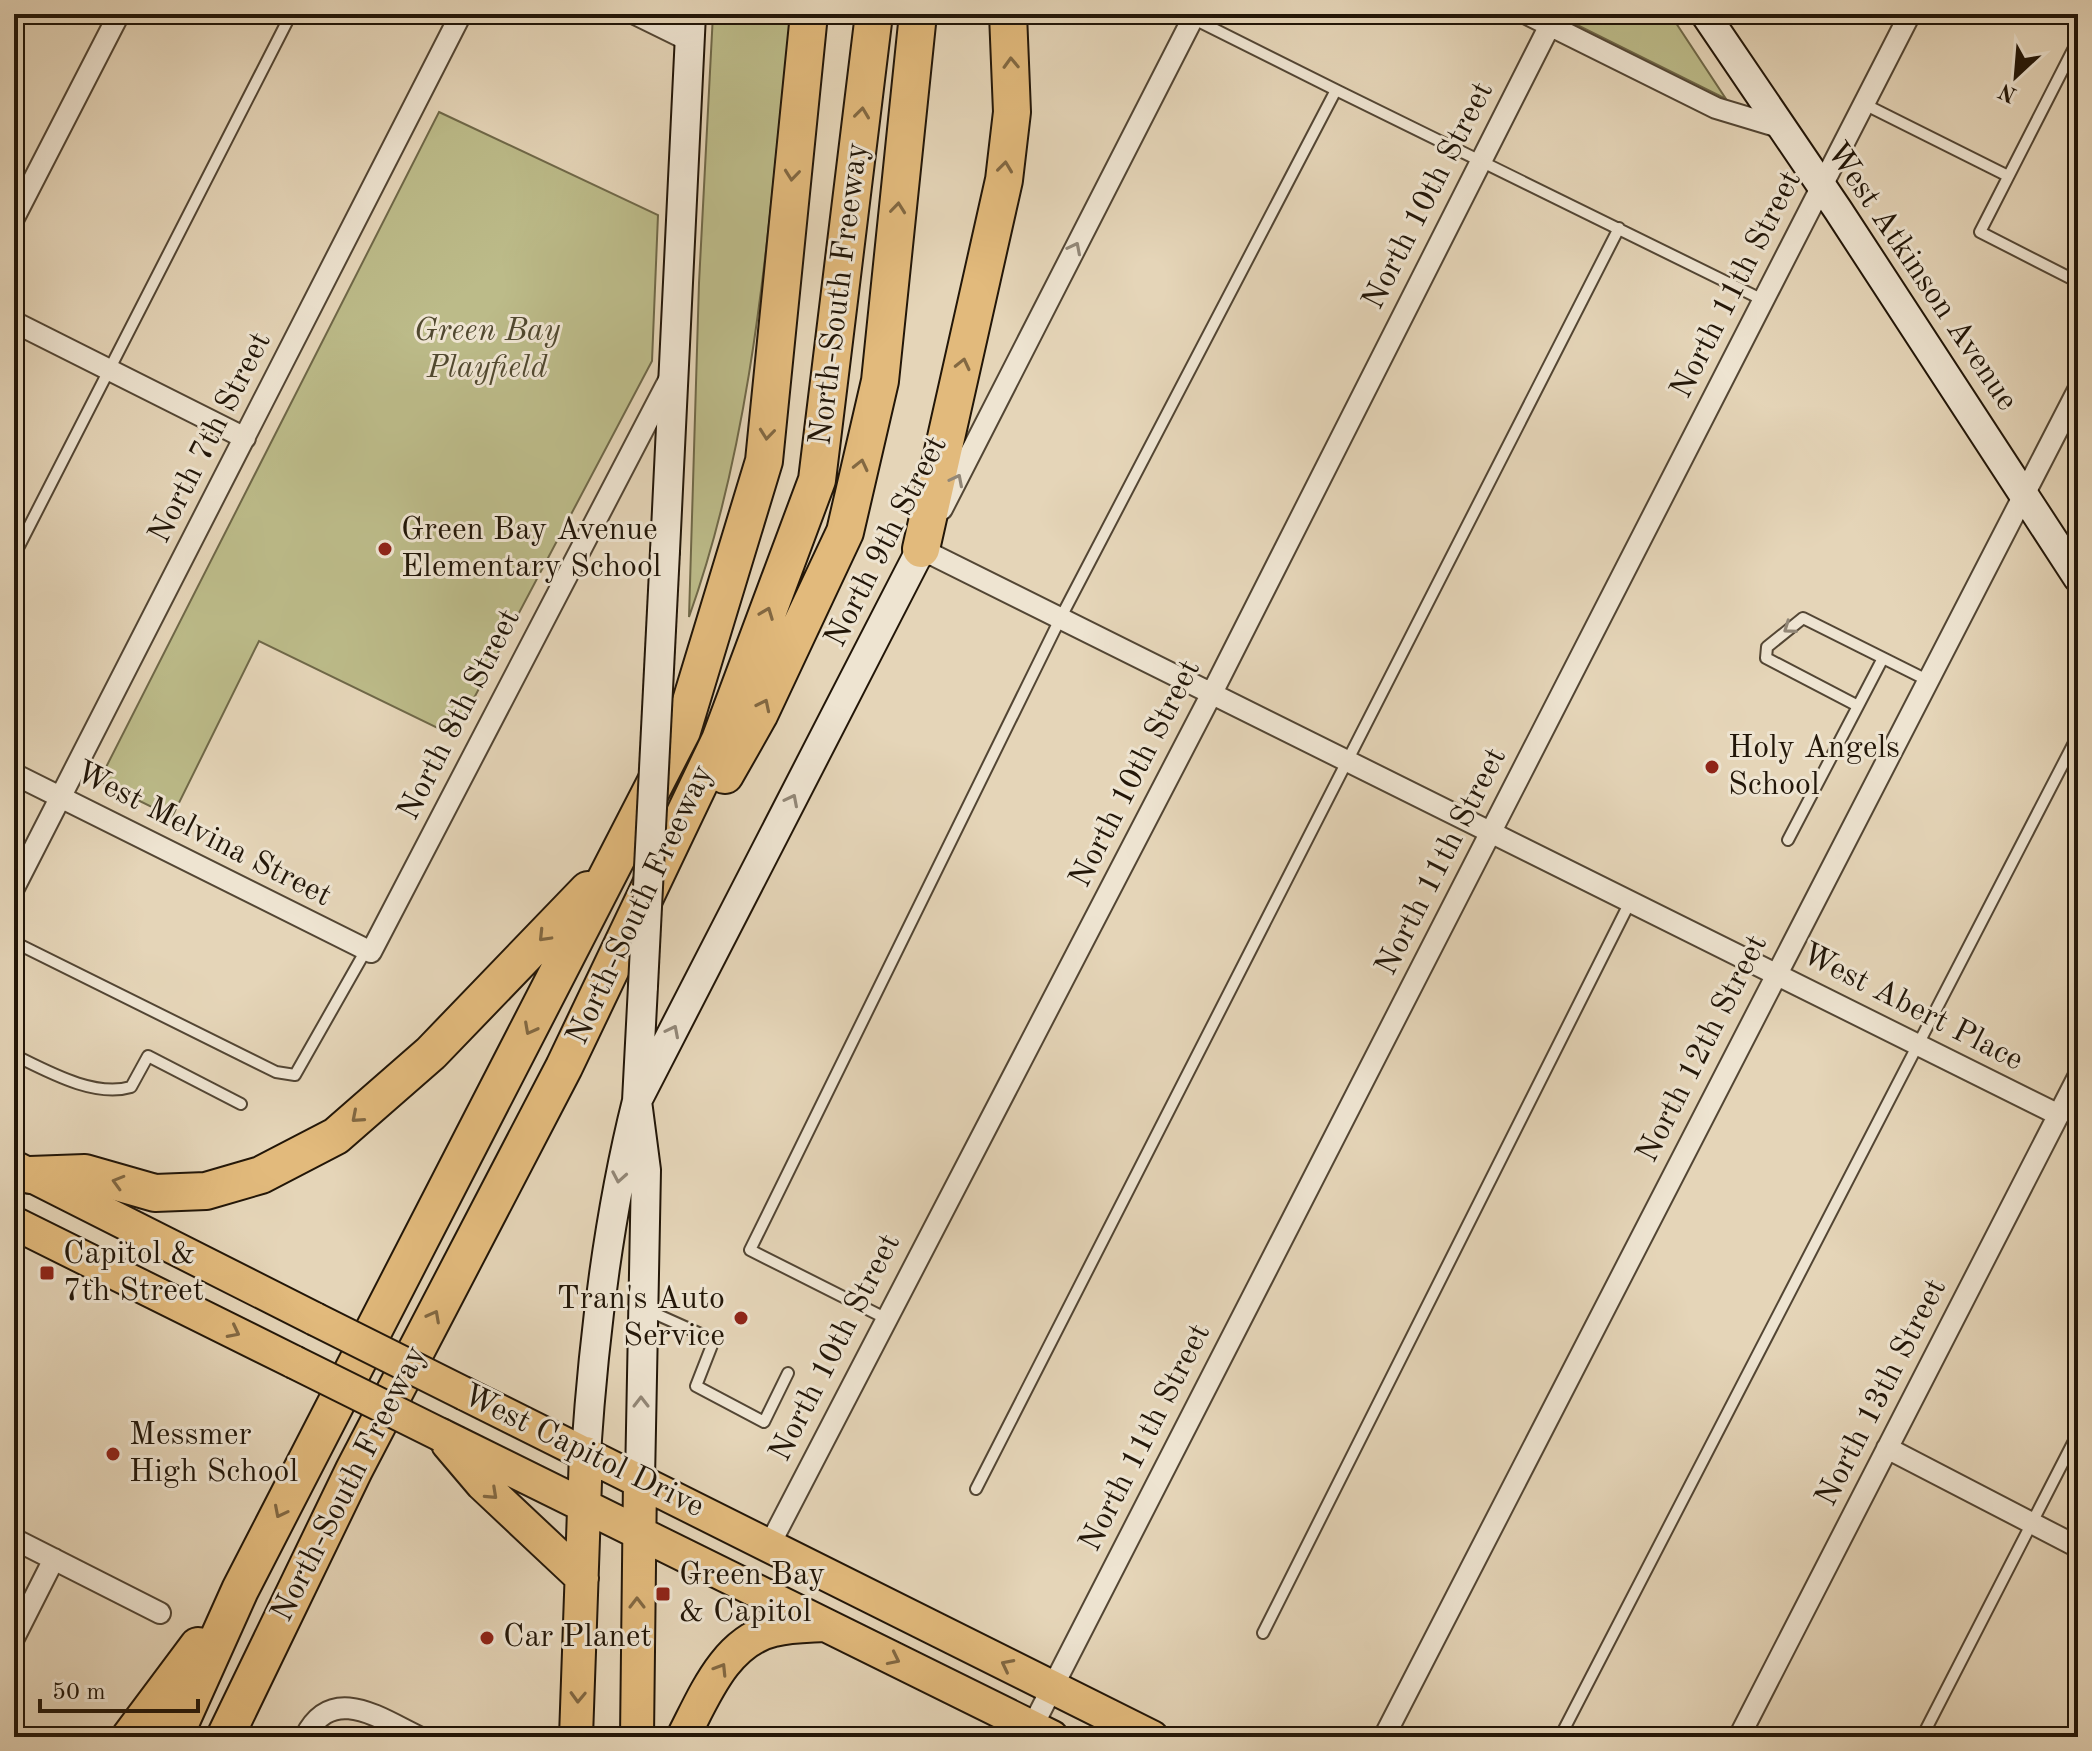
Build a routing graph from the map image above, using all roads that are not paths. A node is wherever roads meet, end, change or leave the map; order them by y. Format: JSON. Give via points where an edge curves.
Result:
{"nodes":[{"id":1,"x":119,"y":14,"type":"edge"},
{"id":2,"x":291,"y":14,"type":"edge"},
{"id":3,"x":461,"y":14,"type":"edge"},
{"id":4,"x":635,"y":14,"type":"edge"},
{"id":5,"x":809,"y":14,"type":"edge"},
{"id":6,"x":874,"y":14,"type":"edge"},
{"id":7,"x":918,"y":14,"type":"edge"},
{"id":8,"x":1008,"y":14,"type":"edge"},
{"id":9,"x":1527,"y":14,"type":"edge"},
{"id":10,"x":1705,"y":14,"type":"edge"},
{"id":11,"x":1910,"y":14,"type":"edge"},
{"id":12,"x":1191,"y":16,"type":"edge"},
{"id":13,"x":1550,"y":25,"type":"junction"},
{"id":14,"x":690,"y":28,"type":"edge"},
{"id":15,"x":2078,"y":40,"type":"edge"},
{"id":16,"x":1336,"y":90,"type":"junction"},
{"id":17,"x":1864,"y":104,"type":"junction"},
{"id":18,"x":1779,"y":127,"type":"junction"},
{"id":19,"x":1481,"y":159,"type":"junction"},
{"id":20,"x":2006,"y":175,"type":"junction"},
{"id":21,"x":1822,"y":186,"type":"junction"},
{"id":22,"x":14,"y":218,"type":"edge"},
{"id":23,"x":1619,"y":228,"type":"junction"},
{"id":24,"x":2078,"y":282,"type":"edge"},
{"id":25,"x":1763,"y":300,"type":"junction"},
{"id":26,"x":14,"y":322,"type":"edge"},
{"id":27,"x":109,"y":369,"type":"junction"},
{"id":28,"x":672,"y":375,"type":"junction"},
{"id":29,"x":2076,"y":401,"type":"edge"},
{"id":30,"x":245,"y":438,"type":"junction"},
{"id":31,"x":2025,"y":497,"type":"junction"},
{"id":32,"x":921,"y":549,"type":"junction"},
{"id":33,"x":14,"y":556,"type":"edge"},
{"id":34,"x":2078,"y":578,"type":"edge"},
{"id":35,"x":1060,"y":619,"type":"junction"},
{"id":36,"x":1883,"y":658,"type":"junction"},
{"id":37,"x":1929,"y":681,"type":"junction"},
{"id":38,"x":1211,"y":695,"type":"junction"},
{"id":39,"x":1858,"y":706,"type":"junction"},
{"id":40,"x":2078,"y":735,"type":"edge"},
{"id":41,"x":1349,"y":761,"type":"junction"},
{"id":42,"x":14,"y":774,"type":"edge"},
{"id":43,"x":60,"y":797,"type":"junction"},
{"id":44,"x":1493,"y":831,"type":"junction"},
{"id":45,"x":1788,"y":840,"type":"dead end"},
{"id":46,"x":617,"y":860,"type":"junction"},
{"id":47,"x":14,"y":888,"type":"edge"},
{"id":48,"x":1631,"y":900,"type":"junction"},
{"id":49,"x":14,"y":942,"type":"edge"},
{"id":50,"x":366,"y":950,"type":"junction"},
{"id":51,"x":1776,"y":972,"type":"junction"},
{"id":52,"x":1919,"y":1045,"type":"junction"},
{"id":53,"x":14,"y":1055,"type":"edge"},
{"id":54,"x":564,"y":1067,"type":"junction"},
{"id":55,"x":2078,"y":1077,"type":"edge"},
{"id":56,"x":637,"y":1101,"type":"junction"},
{"id":57,"x":241,"y":1104,"type":"dead end"},
{"id":58,"x":2059,"y":1115,"type":"junction"},
{"id":59,"x":22,"y":1171,"type":"edge"},
{"id":60,"x":14,"y":1223,"type":"edge"},
{"id":61,"x":641,"y":1308,"type":"junction"},
{"id":62,"x":885,"y":1318,"type":"junction"},
{"id":63,"x":788,"y":1373,"type":"dead end"},
{"id":64,"x":2078,"y":1433,"type":"edge"},
{"id":65,"x":441,"y":1435,"type":"junction"},
{"id":66,"x":1887,"y":1448,"type":"junction"},
{"id":67,"x":586,"y":1453,"type":"junction"},
{"id":68,"x":640,"y":1480,"type":"junction"},
{"id":69,"x":976,"y":1489,"type":"dead end"},
{"id":70,"x":585,"y":1507,"type":"junction"},
{"id":71,"x":2032,"y":1523,"type":"junction"},
{"id":72,"x":637,"y":1532,"type":"junction"},
{"id":73,"x":14,"y":1539,"type":"edge"},
{"id":74,"x":769,"y":1546,"type":"junction"},
{"id":75,"x":2078,"y":1547,"type":"edge"},
{"id":76,"x":54,"y":1559,"type":"junction"},
{"id":77,"x":582,"y":1578,"type":"junction"},
{"id":78,"x":240,"y":1590,"type":"junction"},
{"id":79,"x":160,"y":1613,"type":"dead end"},
{"id":80,"x":824,"y":1625,"type":"junction"},
{"id":81,"x":1263,"y":1633,"type":"dead end"},
{"id":82,"x":14,"y":1638,"type":"edge"},
{"id":83,"x":1052,"y":1687,"type":"junction"},
{"id":84,"x":1037,"y":1734,"type":"edge"},
{"id":85,"x":130,"y":1737,"type":"edge"},
{"id":86,"x":174,"y":1737,"type":"edge"},
{"id":87,"x":225,"y":1737,"type":"edge"},
{"id":88,"x":305,"y":1737,"type":"edge"},
{"id":89,"x":419,"y":1737,"type":"edge"},
{"id":90,"x":576,"y":1737,"type":"edge"},
{"id":91,"x":637,"y":1737,"type":"edge"},
{"id":92,"x":683,"y":1737,"type":"edge"},
{"id":93,"x":1152,"y":1737,"type":"edge"},
{"id":94,"x":1384,"y":1737,"type":"edge"},
{"id":95,"x":1560,"y":1737,"type":"edge"},
{"id":96,"x":1739,"y":1737,"type":"edge"},
{"id":97,"x":1922,"y":1737,"type":"edge"}],
"edges":[{"from":1,"to":22,"type":"street"},
{"from":2,"to":27,"type":"lane"},
{"from":3,"to":30,"type":"street","name":"North 7th Street"},
{"from":4,"to":14,"type":"street"},
{"from":5,"to":46,"type":"highway","name":"North-South Freeway","one_way":true,"via":[[764,461],[682,731]]},
{"from":54,"to":6,"type":"highway","name":"North-South Freeway","one_way":true,"via":[[720,740],[817,480]]},
{"from":54,"to":7,"type":"highway","one_way":true,"via":[[759,715],[845,532],[880,381]]},
{"from":32,"to":8,"type":"highway","one_way":true,"via":[[1004,180],[1012,112]]},
{"from":9,"to":13,"type":"street"},
{"from":10,"to":18,"type":"main road","name":"West Atkinson Avenue"},
{"from":11,"to":17,"type":"street","name":"North 11th Street"},
{"from":12,"to":16,"type":"lane"},
{"from":32,"to":12,"type":"street","name":"North 9th Street","one_way":true},
{"from":13,"to":18,"type":"street","via":[[1716,108]]},
{"from":13,"to":19,"type":"street","name":"North 10th Street"},
{"from":14,"to":28,"type":"main road"},
{"from":15,"to":20,"type":"lane"},
{"from":16,"to":19,"type":"lane"},
{"from":16,"to":35,"type":"lane"},
{"from":17,"to":20,"type":"lane"},
{"from":17,"to":21,"type":"street","name":"North 11th Street"},
{"from":18,"to":21,"type":"main road","name":"West Atkinson Avenue"},
{"from":19,"to":23,"type":"lane"},
{"from":19,"to":38,"type":"street","name":"North 10th Street"},
{"from":20,"to":24,"type":"lane","via":[[1980,232]]},
{"from":21,"to":25,"type":"street","name":"North 11th Street"},
{"from":21,"to":31,"type":"main road","name":"West Atkinson Avenue"},
{"from":23,"to":25,"type":"lane"},
{"from":23,"to":41,"type":"lane"},
{"from":25,"to":44,"type":"street","name":"North 11th Street"},
{"from":26,"to":27,"type":"street"},
{"from":27,"to":30,"type":"street"},
{"from":27,"to":33,"type":"lane"},
{"from":28,"to":50,"type":"street","name":"North 8th Street","via":[[371,952]]},
{"from":28,"to":56,"type":"main road","bridge":true},
{"from":29,"to":31,"type":"street","name":"North 12th Street"},
{"from":30,"to":43,"type":"street","name":"North 7th Street"},
{"from":31,"to":34,"type":"main road","name":"West Atkinson Avenue"},
{"from":31,"to":37,"type":"street","name":"North 12th Street"},
{"from":32,"to":35,"type":"street","name":"West Abert Place"},
{"from":56,"to":32,"type":"main road","name":"North 9th Street","one_way":true},
{"from":35,"to":38,"type":"street","name":"West Abert Place"},
{"from":35,"to":62,"type":"lane","via":[[750,1250]]},
{"from":36,"to":37,"type":"lane"},
{"from":36,"to":39,"type":"lane"},
{"from":36,"to":39,"type":"lane","one_way":true,"via":[[1803,618],[1767,647],[1766,658]]},
{"from":37,"to":51,"type":"street","name":"North 12th Street"},
{"from":38,"to":41,"type":"street","name":"West Abert Place"},
{"from":38,"to":62,"type":"street","name":"North 10th Street"},
{"from":39,"to":45,"type":"lane"},
{"from":40,"to":52,"type":"lane"},
{"from":41,"to":44,"type":"street","name":"West Abert Place"},
{"from":41,"to":69,"type":"lane"},
{"from":42,"to":43,"type":"street","name":"West Melvina Street"},
{"from":43,"to":47,"type":"street","name":"North 7th Street"},
{"from":43,"to":50,"type":"street","name":"West Melvina Street"},
{"from":44,"to":48,"type":"street","name":"West Abert Place"},
{"from":44,"to":83,"type":"street","name":"North 11th Street"},
{"from":46,"to":59,"type":"highway","one_way":true,"via":[[431,1053],[336,1136],[261,1175],[206,1191],[155,1193],[85,1173]]},
{"from":46,"to":78,"type":"highway","name":"North-South Freeway","one_way":true},
{"from":48,"to":51,"type":"street","name":"West Abert Place"},
{"from":48,"to":81,"type":"lane"},
{"from":49,"to":50,"type":"lane","via":[[276,1072],[295,1075]]},
{"from":51,"to":52,"type":"street","name":"West Abert Place"},
{"from":51,"to":94,"type":"street","name":"North 12th Street"},
{"from":52,"to":58,"type":"street","name":"West Abert Place"},
{"from":52,"to":95,"type":"lane"},
{"from":53,"to":57,"type":"lane","via":[[57,1076],[118,1091],[131,1087],[148,1056]]},
{"from":87,"to":54,"type":"highway","name":"North-South Freeway","one_way":true,"via":[[354,1470]]},
{"from":55,"to":58,"type":"street","name":"North 13th Street"},
{"from":56,"to":61,"type":"main road","via":[[646,1170]]},
{"from":56,"to":67,"type":"main road","one_way":true,"via":[[601,1282]]},
{"from":58,"to":66,"type":"street","name":"North 13th Street"},
{"from":59,"to":67,"type":"main road","name":"West Capitol Drive","bridge":true},
{"from":60,"to":65,"type":"main road","name":"West Capitol Drive","one_way":true,"bridge":true},
{"from":61,"to":63,"type":"lane","via":[[714,1340],[696,1386],[764,1422]]},
{"from":68,"to":61,"type":"main road","one_way":true},
{"from":62,"to":74,"type":"street","name":"North 10th Street"},
{"from":64,"to":71,"type":"lane"},
{"from":65,"to":70,"type":"main road","name":"West Capitol Drive"},
{"from":65,"to":77,"type":"main road","one_way":true,"via":[[482,1484]]},
{"from":66,"to":71,"type":"street"},
{"from":66,"to":96,"type":"street","name":"North 13th Street"},
{"from":67,"to":68,"type":"main road","name":"West Capitol Drive"},
{"from":67,"to":70,"type":"main road"},
{"from":68,"to":72,"type":"main road"},
{"from":68,"to":74,"type":"main road","name":"West Capitol Drive"},
{"from":70,"to":72,"type":"main road","name":"West Capitol Drive"},
{"from":70,"to":77,"type":"main road"},
{"from":71,"to":75,"type":"street"},
{"from":71,"to":97,"type":"lane"},
{"from":72,"to":80,"type":"main road","name":"West Capitol Drive"},
{"from":91,"to":72,"type":"main road","one_way":true},
{"from":73,"to":76,"type":"street"},
{"from":83,"to":74,"type":"main road","name":"West Capitol Drive","one_way":true},
{"from":76,"to":79,"type":"street"},
{"from":76,"to":82,"type":"street"},
{"from":77,"to":90,"type":"main road","one_way":true},
{"from":78,"to":85,"type":"highway"},
{"from":78,"to":86,"type":"highway","name":"North-South Freeway"},
{"from":80,"to":84,"type":"main road","name":"West Capitol Drive","one_way":true},
{"from":92,"to":80,"type":"main road","one_way":true,"via":[[729,1657],[749,1640],[772,1630]]},
{"from":83,"to":84,"type":"street","name":"North 11th Street"},
{"from":83,"to":93,"type":"main road","name":"West Capitol Drive"},
{"from":88,"to":89,"type":"street","via":[[314,1720],[333,1708],[360,1709]]}]}
